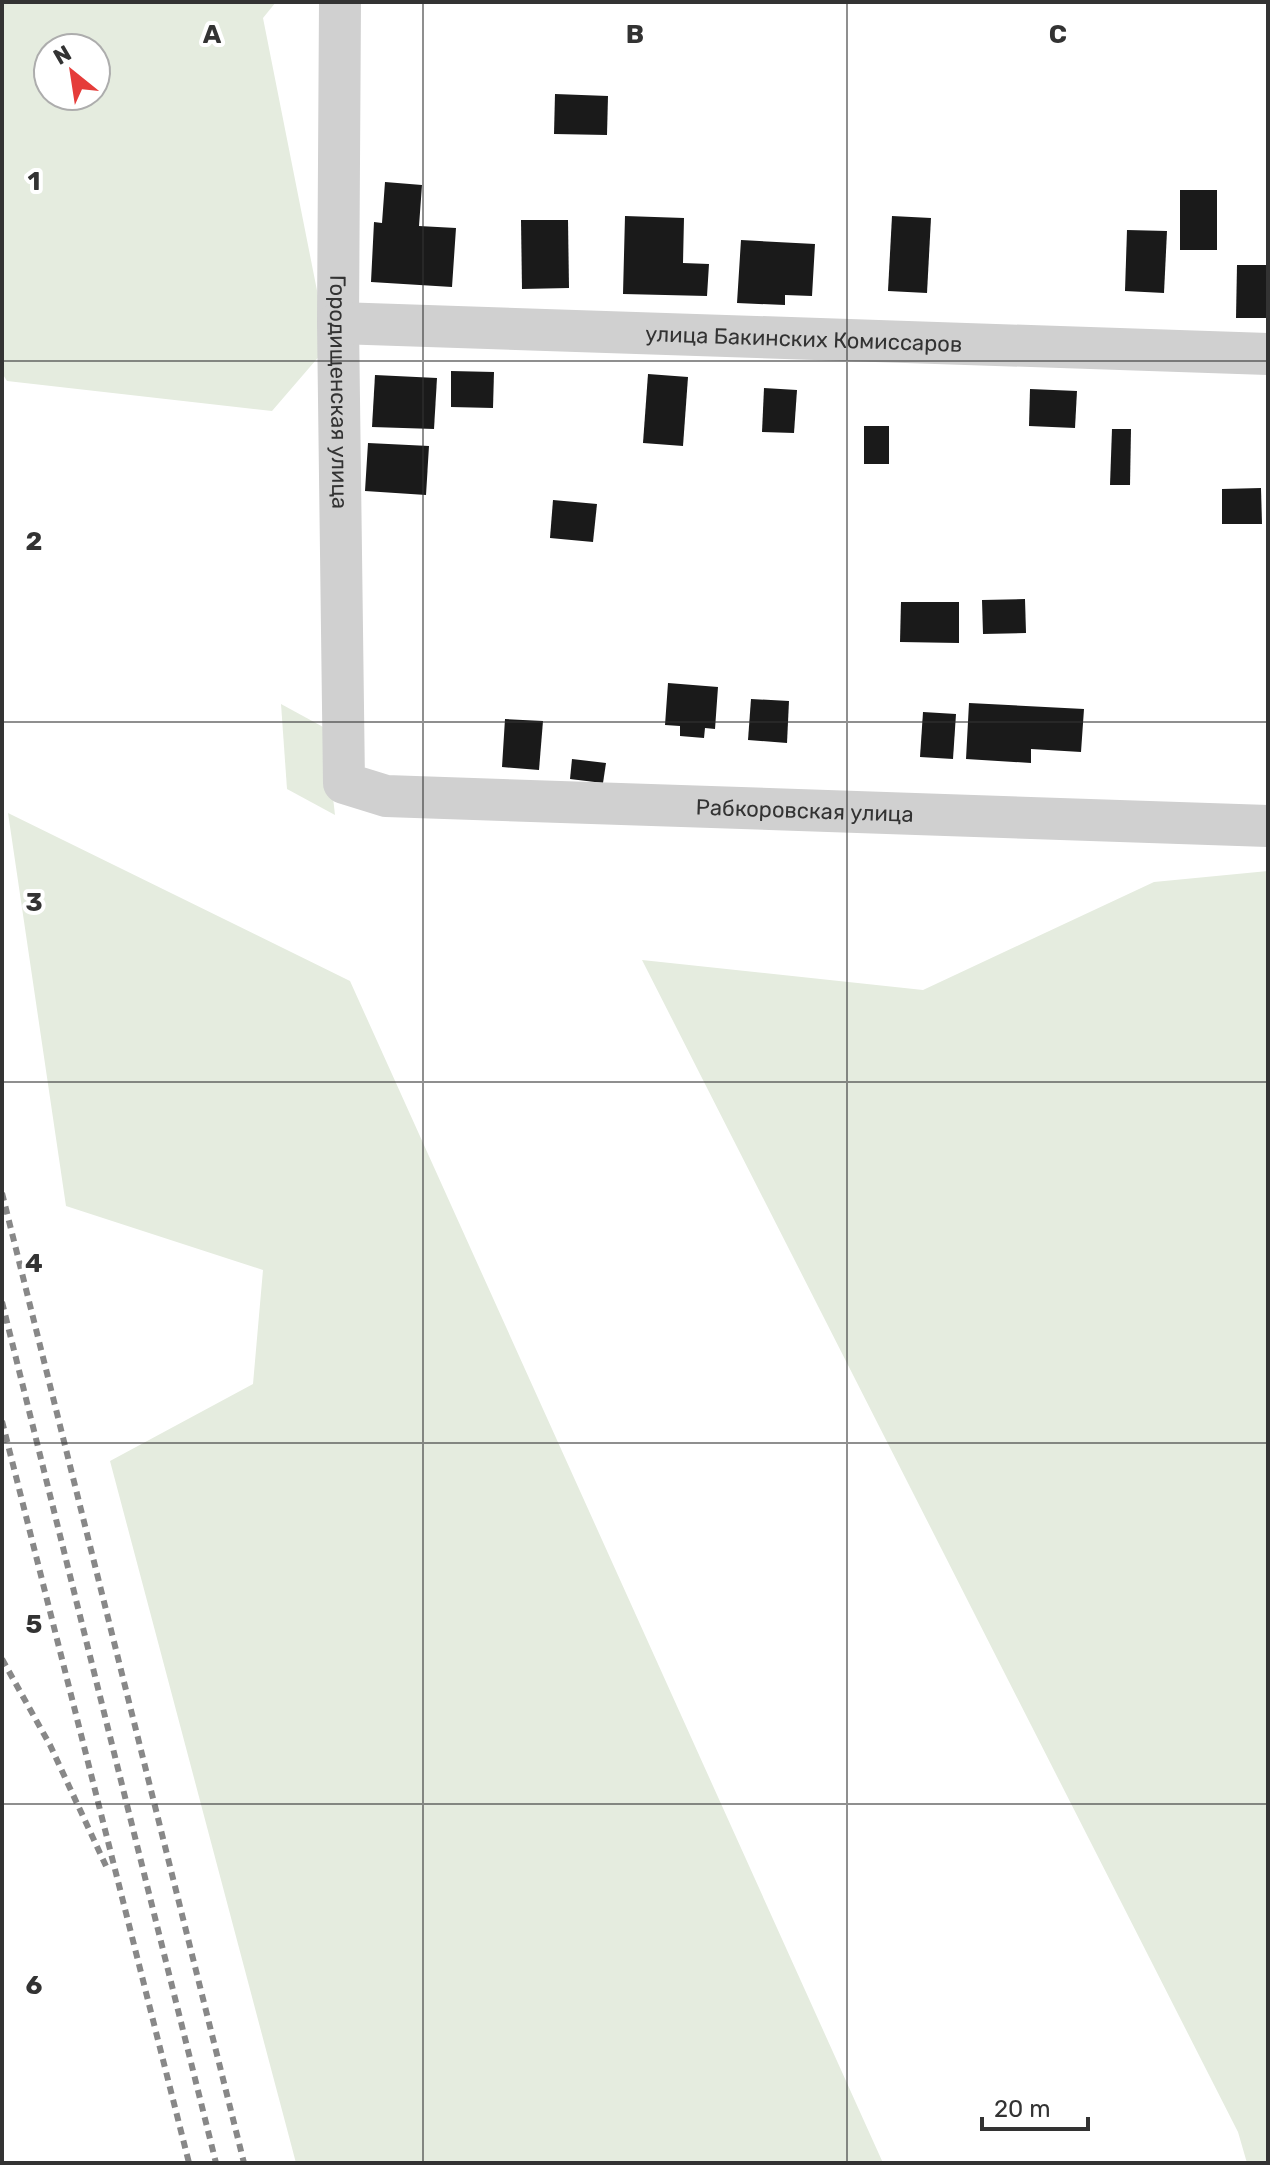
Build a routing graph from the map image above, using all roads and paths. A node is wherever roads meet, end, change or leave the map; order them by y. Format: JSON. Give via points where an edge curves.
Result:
{"nodes":[{"id":1,"x":340,"y":2,"type":"edge"},
{"id":2,"x":338,"y":323,"type":"junction"},
{"id":3,"x":1268,"y":354,"type":"edge"},
{"id":4,"x":344,"y":783,"type":"joint"},
{"id":5,"x":1268,"y":826,"type":"edge"}],
"edges":[{"from":1,"to":2,"type":"street","name":"Городищенская улица"},
{"from":2,"to":3,"type":"street","name":"улица Бакинских Комиссаров"},
{"from":2,"to":4,"type":"street","name":"Городищенская улица"},
{"from":4,"to":5,"type":"street","name":"Рабкоровская улица","via":[[386,796]]}]}
